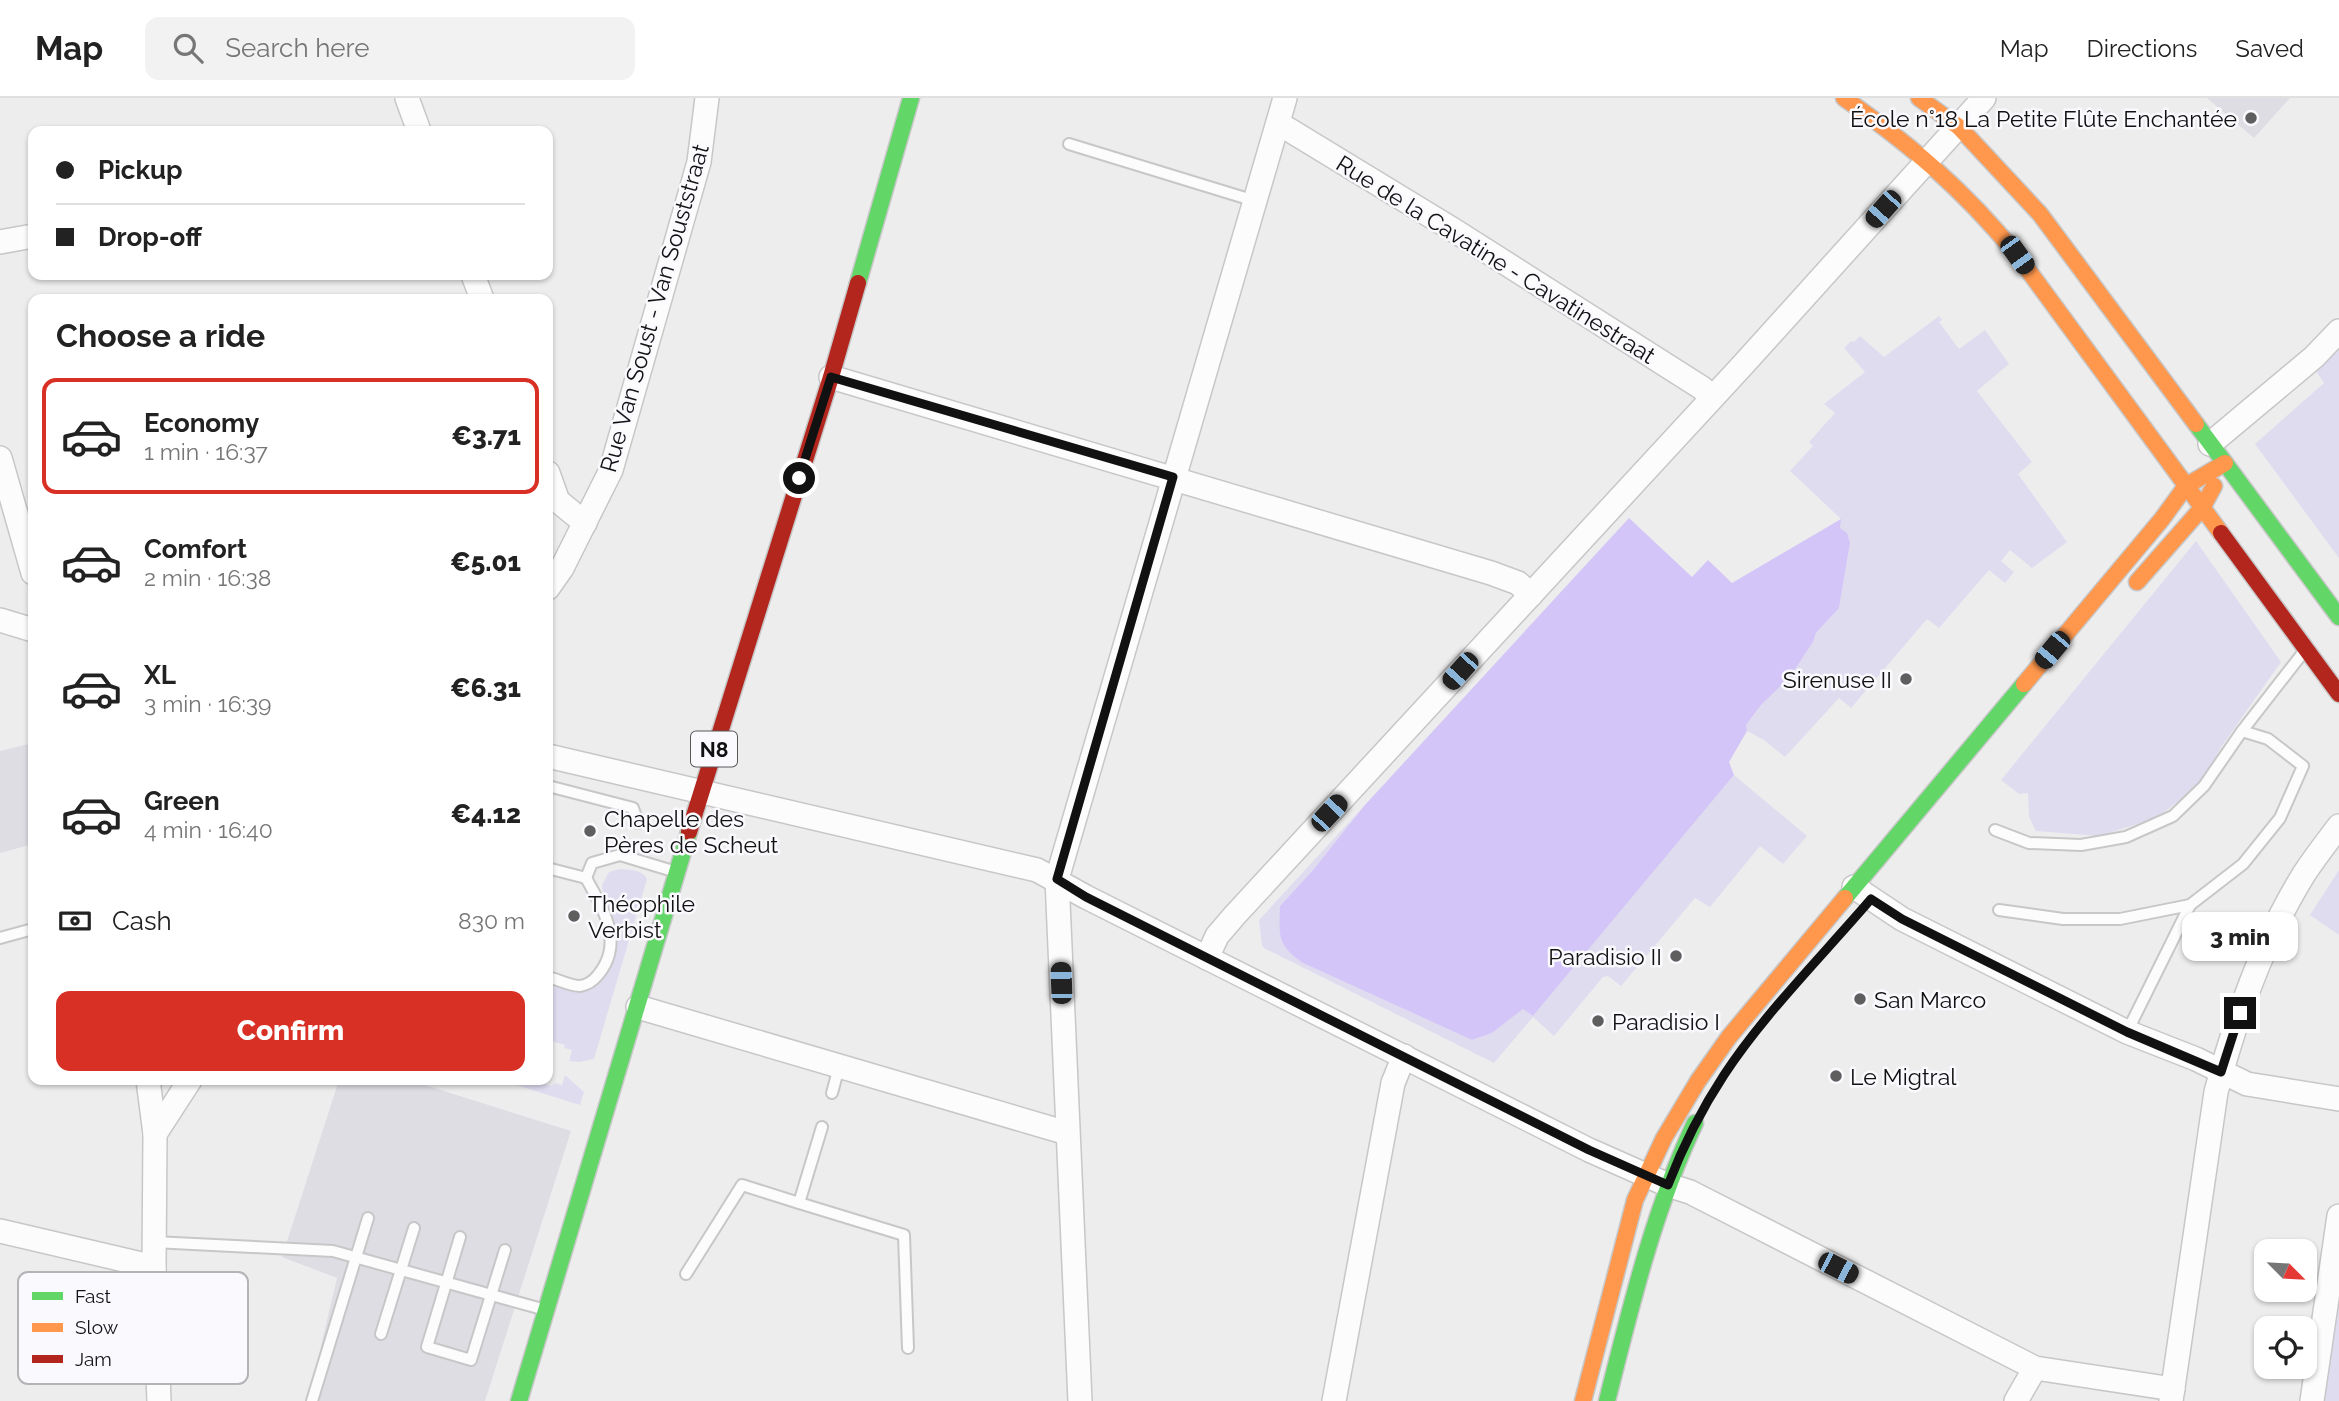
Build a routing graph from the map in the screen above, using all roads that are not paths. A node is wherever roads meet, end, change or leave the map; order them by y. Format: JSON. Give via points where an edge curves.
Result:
{"nodes":[{"id":1,"x":407,"y":98,"type":"edge"},
{"id":2,"x":707,"y":98,"type":"edge"},
{"id":3,"x":911,"y":98,"type":"edge"},
{"id":4,"x":1285,"y":98,"type":"edge"},
{"id":5,"x":1919,"y":98,"type":"edge"},
{"id":6,"x":1984,"y":98,"type":"edge"},
{"id":7,"x":1855,"y":102,"type":"edge"},
{"id":8,"x":1278,"y":123,"type":"junction"},
{"id":9,"x":417,"y":126,"type":"edge"},
{"id":10,"x":1959,"y":127,"type":"junction"},
{"id":11,"x":1069,"y":144,"type":"dead end"},
{"id":12,"x":1928,"y":161,"type":"junction"},
{"id":13,"x":1255,"y":201,"type":"junction"},
{"id":14,"x":28,"y":237,"type":"edge"},
{"id":15,"x":0,"y":242,"type":"edge"},
{"id":16,"x":2339,"y":331,"type":"edge"},
{"id":17,"x":831,"y":377,"type":"junction"},
{"id":18,"x":1712,"y":398,"type":"junction"},
{"id":19,"x":2210,"y":443,"type":"junction"},
{"id":20,"x":0,"y":458,"type":"edge"},
{"id":21,"x":2225,"y":463,"type":"junction"},
{"id":22,"x":1173,"y":477,"type":"junction"},
{"id":23,"x":2186,"y":486,"type":"junction"},
{"id":24,"x":553,"y":487,"type":"edge"},
{"id":25,"x":2203,"y":508,"type":"junction"},
{"id":26,"x":585,"y":523,"type":"junction"},
{"id":27,"x":28,"y":556,"type":"edge"},
{"id":28,"x":553,"y":581,"type":"edge"},
{"id":29,"x":1531,"y":594,"type":"junction"},
{"id":30,"x":2126,"y":595,"type":"dead end"},
{"id":31,"x":2339,"y":617,"type":"edge"},
{"id":32,"x":0,"y":620,"type":"edge"},
{"id":33,"x":28,"y":628,"type":"edge"},
{"id":34,"x":2306,"y":649,"type":"junction"},
{"id":35,"x":2339,"y":694,"type":"edge"},
{"id":36,"x":2242,"y":731,"type":"junction"},
{"id":37,"x":553,"y":757,"type":"edge"},
{"id":38,"x":553,"y":787,"type":"edge"},
{"id":39,"x":701,"y":791,"type":"junction"},
{"id":40,"x":639,"y":823,"type":"dead end"},
{"id":41,"x":2338,"y":829,"type":"edge"},
{"id":42,"x":1995,"y":830,"type":"dead end"},
{"id":43,"x":553,"y":870,"type":"edge"},
{"id":44,"x":678,"y":872,"type":"junction"},
{"id":45,"x":586,"y":878,"type":"junction"},
{"id":46,"x":1057,"y":879,"type":"junction"},
{"id":47,"x":1867,"y":895,"type":"junction"},
{"id":48,"x":2190,"y":905,"type":"junction"},
{"id":49,"x":1999,"y":909,"type":"dead end"},
{"id":50,"x":28,"y":930,"type":"edge"},
{"id":51,"x":0,"y":938,"type":"edge"},
{"id":52,"x":1207,"y":958,"type":"junction"},
{"id":53,"x":553,"y":978,"type":"edge"},
{"id":54,"x":638,"y":1007,"type":"junction"},
{"id":55,"x":2127,"y":1032,"type":"junction"},
{"id":56,"x":1404,"y":1056,"type":"junction"},
{"id":57,"x":839,"y":1067,"type":"junction"},
{"id":58,"x":2221,"y":1072,"type":"junction"},
{"id":59,"x":149,"y":1085,"type":"edge"},
{"id":60,"x":187,"y":1085,"type":"edge"},
{"id":61,"x":832,"y":1093,"type":"dead end"},
{"id":62,"x":2339,"y":1099,"type":"edge"},
{"id":63,"x":1704,"y":1108,"type":"dead end"},
{"id":64,"x":822,"y":1127,"type":"dead end"},
{"id":65,"x":1067,"y":1133,"type":"junction"},
{"id":66,"x":155,"y":1134,"type":"junction"},
{"id":67,"x":1646,"y":1175,"type":"junction"},
{"id":68,"x":1668,"y":1185,"type":"junction"},
{"id":69,"x":799,"y":1203,"type":"junction"},
{"id":70,"x":2339,"y":1216,"type":"edge"},
{"id":71,"x":368,"y":1218,"type":"dead end"},
{"id":72,"x":414,"y":1228,"type":"dead end"},
{"id":73,"x":0,"y":1231,"type":"edge"},
{"id":74,"x":460,"y":1237,"type":"dead end"},
{"id":75,"x":154,"y":1242,"type":"junction"},
{"id":76,"x":505,"y":1250,"type":"dead end"},
{"id":77,"x":358,"y":1258,"type":"junction"},
{"id":78,"x":154,"y":1267,"type":"junction"},
{"id":79,"x":400,"y":1269,"type":"junction"},
{"id":80,"x":154,"y":1272,"type":"edge"},
{"id":81,"x":686,"y":1274,"type":"dead end"},
{"id":82,"x":446,"y":1282,"type":"junction"},
{"id":83,"x":492,"y":1295,"type":"junction"},
{"id":84,"x":547,"y":1311,"type":"junction"},
{"id":85,"x":381,"y":1334,"type":"dead end"},
{"id":86,"x":908,"y":1348,"type":"dead end"},
{"id":87,"x":2035,"y":1368,"type":"junction"},
{"id":88,"x":2172,"y":1395,"type":"edge"},
{"id":89,"x":312,"y":1401,"type":"edge"},
{"id":90,"x":521,"y":1401,"type":"edge"},
{"id":91,"x":1080,"y":1401,"type":"edge"},
{"id":92,"x":1334,"y":1401,"type":"edge"},
{"id":93,"x":1583,"y":1401,"type":"edge"},
{"id":94,"x":1607,"y":1401,"type":"edge"},
{"id":95,"x":2016,"y":1401,"type":"edge"},
{"id":96,"x":2312,"y":1401,"type":"edge"}],
"edges":[{"from":1,"to":9,"type":"street"},
{"from":2,"to":26,"type":"street","name":"Rue Van Soust - Van Souststraat","via":[[699,162],[611,470]]},
{"from":3,"to":17,"type":"main road","number":"N8"},
{"from":4,"to":8,"type":"street"},
{"from":5,"to":10,"type":"main road"},
{"from":6,"to":10,"type":"street"},
{"from":7,"to":12,"type":"main road"},
{"from":8,"to":13,"type":"street"},
{"from":8,"to":18,"type":"street","name":"Rue de la Cavatine - Cavatinestraat"},
{"from":10,"to":12,"type":"street"},
{"from":10,"to":19,"type":"main road","via":[[2040,214]]},
{"from":11,"to":13,"type":"lane"},
{"from":12,"to":18,"type":"street"},
{"from":12,"to":23,"type":"main road","via":[[2017,255]]},
{"from":13,"to":22,"type":"street"},
{"from":14,"to":15,"type":"street"},
{"from":16,"to":19,"type":"street"},
{"from":17,"to":22,"type":"street"},
{"from":17,"to":39,"type":"main road","number":"N8"},
{"from":18,"to":29,"type":"street"},
{"from":19,"to":21,"type":"main road"},
{"from":20,"to":27,"type":"street"},
{"from":21,"to":23,"type":"main road"},
{"from":21,"to":25,"type":"main road"},
{"from":21,"to":31,"type":"main road"},
{"from":22,"to":29,"type":"street","via":[[1492,573],[1518,583]]},
{"from":22,"to":46,"type":"street"},
{"from":23,"to":25,"type":"main road"},
{"from":23,"to":47,"type":"main road"},
{"from":24,"to":26,"type":"street","via":[[558,501]]},
{"from":25,"to":30,"type":"main road"},
{"from":25,"to":34,"type":"main road"},
{"from":26,"to":28,"type":"street","name":"Rue Van Soust - Van Souststraat"},
{"from":29,"to":52,"type":"street","via":[[1235,915],[1217,936]]},
{"from":32,"to":33,"type":"street"},
{"from":34,"to":35,"type":"main road"},
{"from":34,"to":36,"type":"lane"},
{"from":36,"to":42,"type":"lane","via":[[2204,786],[2173,816],[2126,837],[2081,845],[2029,843]]},
{"from":36,"to":48,"type":"lane","via":[[2268,739],[2304,766],[2280,818],[2243,864]]},
{"from":37,"to":39,"type":"street"},
{"from":38,"to":40,"type":"lane","via":[[633,808]]},
{"from":39,"to":44,"type":"main road","number":"N8"},
{"from":39,"to":46,"type":"street","via":[[1037,870]]},
{"from":41,"to":58,"type":"street","via":[[2305,873],[2273,931]]},
{"from":43,"to":45,"type":"lane"},
{"from":44,"to":45,"type":"lane","via":[[620,855],[592,863]]},
{"from":44,"to":54,"type":"main road","number":"N8"},
{"from":45,"to":53,"type":"lane","via":[[610,926],[608,958],[593,981],[580,986]]},
{"from":46,"to":52,"type":"street"},
{"from":46,"to":65,"type":"street"},
{"from":47,"to":55,"type":"street","via":[[1902,919]]},
{"from":47,"to":67,"type":"main road","via":[[1729,1037],[1698,1081]]},
{"from":48,"to":49,"type":"lane","via":[[2120,919],[2063,919]]},
{"from":48,"to":55,"type":"lane"},
{"from":50,"to":51,"type":"lane"},
{"from":52,"to":56,"type":"street"},
{"from":54,"to":57,"type":"street"},
{"from":54,"to":84,"type":"main road","number":"N8"},
{"from":55,"to":58,"type":"street"},
{"from":56,"to":67,"type":"street"},
{"from":56,"to":92,"type":"street","via":[[1392,1083]]},
{"from":57,"to":61,"type":"lane"},
{"from":57,"to":65,"type":"street"},
{"from":58,"to":62,"type":"street","via":[[2247,1084]]},
{"from":58,"to":88,"type":"street"},
{"from":59,"to":66,"type":"street"},
{"from":60,"to":66,"type":"street"},
{"from":63,"to":68,"type":"main road"},
{"from":64,"to":69,"type":"lane"},
{"from":65,"to":91,"type":"street"},
{"from":66,"to":75,"type":"street"},
{"from":67,"to":68,"type":"street"},
{"from":67,"to":93,"type":"main road","via":[[1628,1224]]},
{"from":68,"to":87,"type":"street","via":[[1690,1192]]},
{"from":68,"to":94,"type":"main road","via":[[1643,1259]]},
{"from":69,"to":81,"type":"lane","via":[[742,1185]]},
{"from":69,"to":86,"type":"lane","via":[[904,1235]]},
{"from":70,"to":96,"type":"street"},
{"from":71,"to":77,"type":"lane"},
{"from":72,"to":79,"type":"lane"},
{"from":73,"to":78,"type":"street"},
{"from":74,"to":82,"type":"lane"},
{"from":75,"to":77,"type":"lane","via":[[333,1251]]},
{"from":75,"to":78,"type":"street"},
{"from":76,"to":83,"type":"lane"},
{"from":77,"to":79,"type":"lane"},
{"from":77,"to":89,"type":"lane"},
{"from":78,"to":80,"type":"street"},
{"from":79,"to":82,"type":"lane"},
{"from":79,"to":85,"type":"lane"},
{"from":82,"to":83,"type":"lane"},
{"from":82,"to":83,"type":"lane","via":[[427,1347],[471,1360]]},
{"from":83,"to":84,"type":"lane"},
{"from":84,"to":90,"type":"main road","number":"N8"},
{"from":87,"to":88,"type":"street"},
{"from":87,"to":95,"type":"street"}]}
